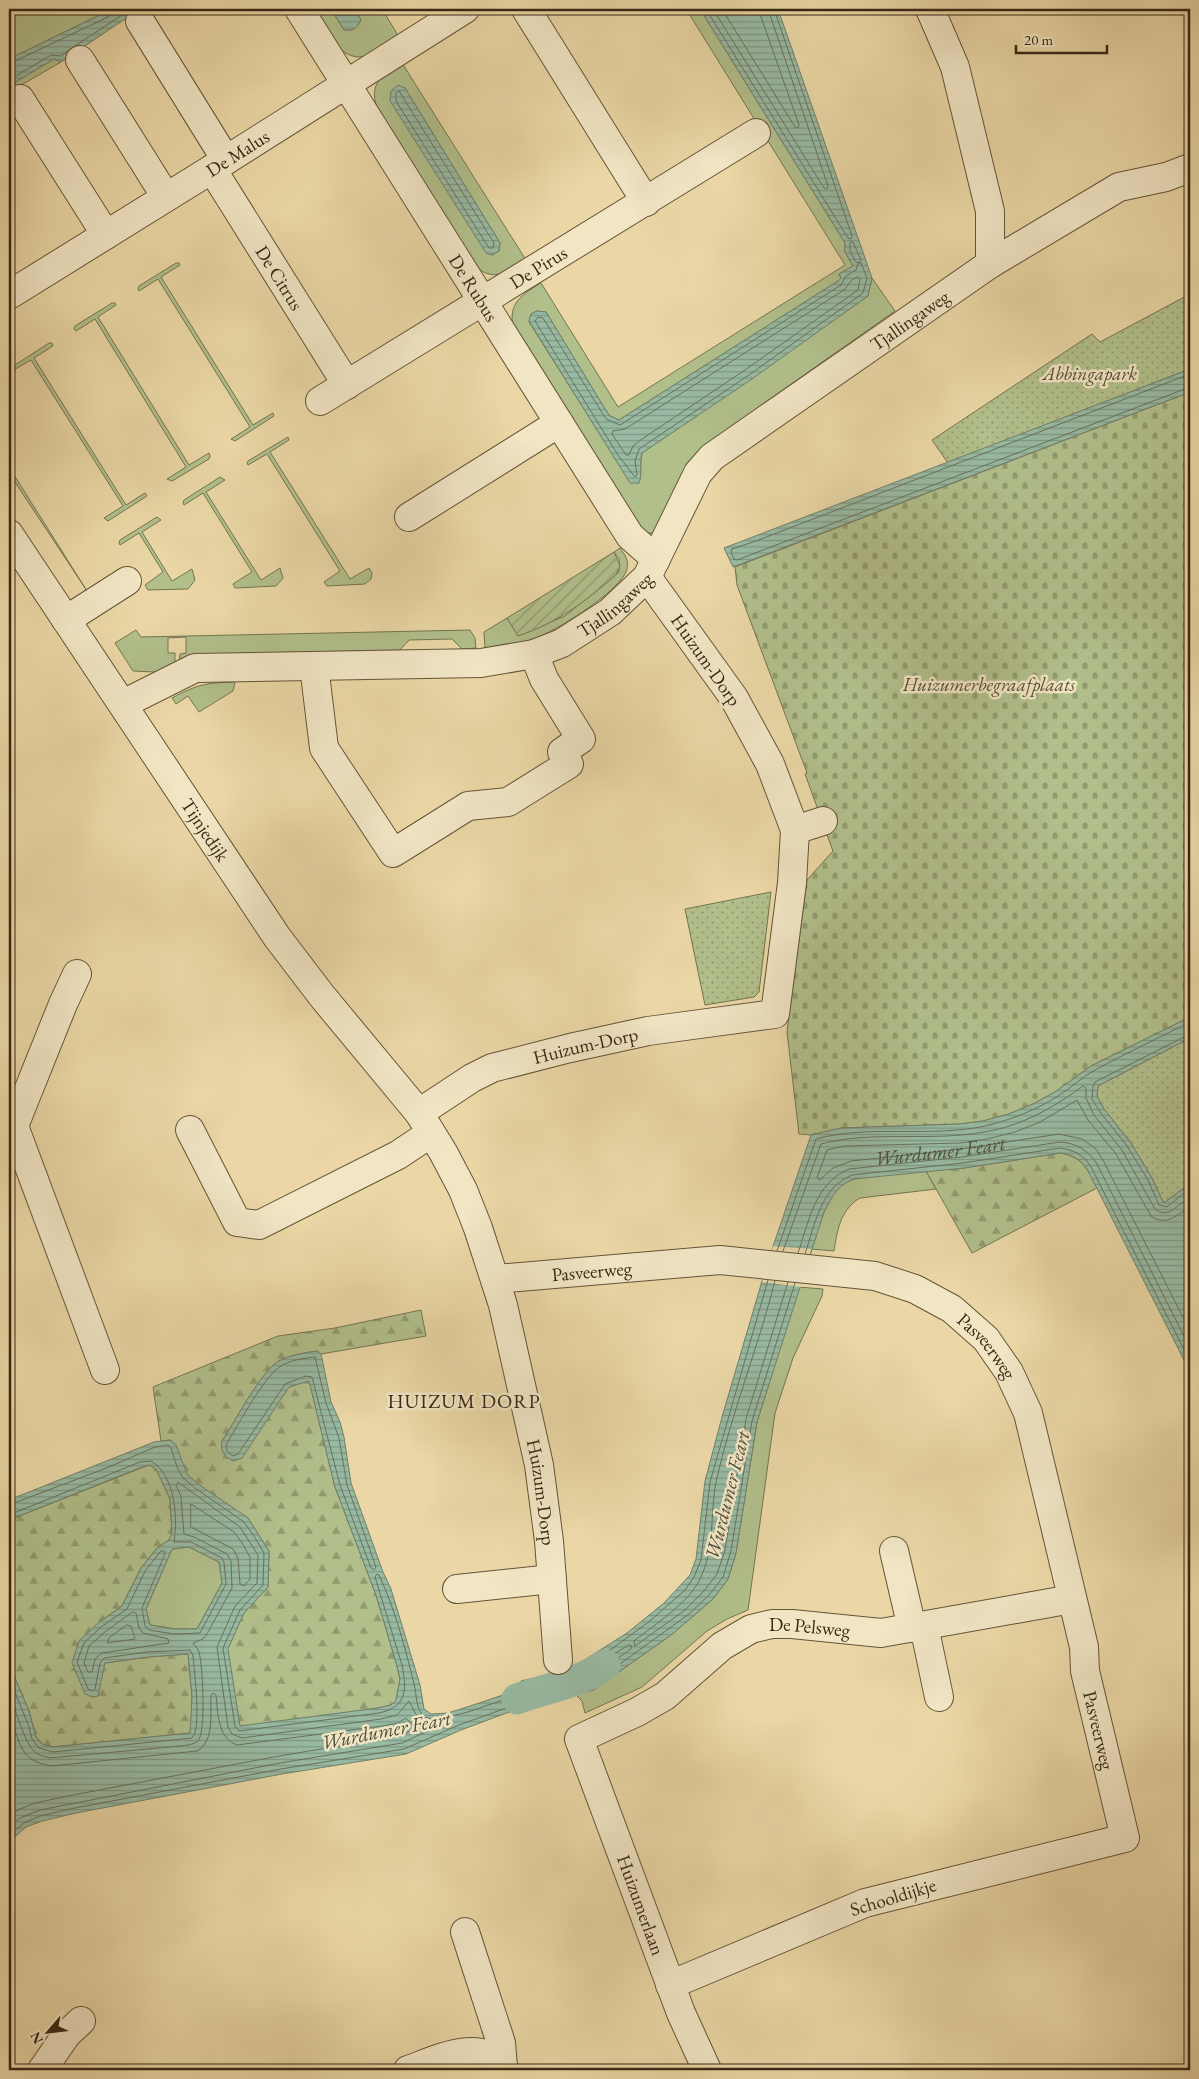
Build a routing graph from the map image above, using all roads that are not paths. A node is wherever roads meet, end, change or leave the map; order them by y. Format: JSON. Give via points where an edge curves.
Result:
{"nodes":[{"id":1,"x":299,"y":9,"type":"edge"},
{"id":2,"x":465,"y":9,"type":"edge"},
{"id":3,"x":526,"y":9,"type":"edge"},
{"id":4,"x":930,"y":9,"type":"edge"},
{"id":5,"x":431,"y":18,"type":"edge"},
{"id":6,"x":140,"y":21,"type":"dead end"},
{"id":7,"x":80,"y":60,"type":"dead end"},
{"id":8,"x":347,"y":84,"type":"junction"},
{"id":9,"x":20,"y":99,"type":"dead end"},
{"id":10,"x":756,"y":133,"type":"dead end"},
{"id":11,"x":220,"y":164,"type":"junction"},
{"id":12,"x":1190,"y":168,"type":"edge"},
{"id":13,"x":166,"y":197,"type":"junction"},
{"id":14,"x":646,"y":202,"type":"junction"},
{"id":15,"x":106,"y":235,"type":"junction"},
{"id":16,"x":990,"y":264,"type":"junction"},
{"id":17,"x":9,"y":295,"type":"edge"},
{"id":18,"x":483,"y":300,"type":"junction"},
{"id":19,"x":347,"y":385,"type":"junction"},
{"id":20,"x":320,"y":401,"type":"dead end"},
{"id":21,"x":559,"y":423,"type":"junction"},
{"id":22,"x":409,"y":517,"type":"dead end"},
{"id":23,"x":9,"y":534,"type":"edge"},
{"id":24,"x":651,"y":568,"type":"junction"},
{"id":25,"x":127,"y":581,"type":"dead end"},
{"id":26,"x":66,"y":620,"type":"junction"},
{"id":27,"x":534,"y":654,"type":"junction"},
{"id":28,"x":314,"y":666,"type":"junction"},
{"id":29,"x":123,"y":704,"type":"junction"},
{"id":30,"x":823,"y":821,"type":"dead end"},
{"id":31,"x":795,"y":830,"type":"junction"},
{"id":32,"x":77,"y":974,"type":"dead end"},
{"id":33,"x":425,"y":1123,"type":"junction"},
{"id":34,"x":190,"y":1130,"type":"dead end"},
{"id":35,"x":496,"y":1279,"type":"junction"},
{"id":36,"x":105,"y":1370,"type":"dead end"},
{"id":37,"x":894,"y":1552,"type":"dead end"},
{"id":38,"x":552,"y":1579,"type":"junction"},
{"id":39,"x":457,"y":1589,"type":"dead end"},
{"id":40,"x":1072,"y":1599,"type":"junction"},
{"id":41,"x":918,"y":1627,"type":"junction"},
{"id":42,"x":558,"y":1660,"type":"dead end"},
{"id":43,"x":939,"y":1697,"type":"dead end"},
{"id":44,"x":579,"y":1739,"type":"joint"},
{"id":45,"x":1124,"y":1838,"type":"joint"},
{"id":46,"x":465,"y":1932,"type":"dead end"},
{"id":47,"x":670,"y":1985,"type":"junction"},
{"id":48,"x":81,"y":2021,"type":"dead end"},
{"id":49,"x":504,"y":2069,"type":"edge"},
{"id":50,"x":42,"y":2070,"type":"edge"},
{"id":51,"x":408,"y":2070,"type":"edge"},
{"id":52,"x":707,"y":2070,"type":"edge"}],
"edges":[{"from":1,"to":8,"type":"street","name":"De Rubus"},
{"from":2,"to":5,"type":"street","name":"De Malus"},
{"from":3,"to":14,"type":"street"},
{"from":4,"to":16,"type":"street","via":[[955,67],[988,201]]},
{"from":5,"to":8,"type":"street","name":"De Malus"},
{"from":6,"to":11,"type":"street","name":"De Citrus"},
{"from":7,"to":13,"type":"street"},
{"from":8,"to":11,"type":"street","name":"De Malus"},
{"from":8,"to":18,"type":"street","name":"De Rubus"},
{"from":9,"to":15,"type":"street"},
{"from":10,"to":14,"type":"street","name":"De Pirus"},
{"from":11,"to":13,"type":"street","name":"De Malus"},
{"from":11,"to":19,"type":"street","name":"De Citrus"},
{"from":12,"to":16,"type":"street","name":"Tjallingaweg","via":[[1119,187]]},
{"from":13,"to":15,"type":"street","name":"De Malus"},
{"from":14,"to":18,"type":"street","name":"De Pirus"},
{"from":15,"to":17,"type":"street","name":"De Malus"},
{"from":16,"to":24,"type":"street","name":"Tjallingaweg","via":[[712,458],[698,473]]},
{"from":18,"to":19,"type":"street","name":"De Pirus"},
{"from":18,"to":21,"type":"street","name":"De Rubus"},
{"from":19,"to":20,"type":"street","name":"De Pirus"},
{"from":21,"to":22,"type":"street"},
{"from":21,"to":24,"type":"street","name":"De Rubus"},
{"from":23,"to":26,"type":"street","name":"Tijnjedijk"},
{"from":24,"to":27,"type":"street","name":"Tjallingaweg","via":[[610,612],[562,643]]},
{"from":24,"to":31,"type":"street","name":"Huizum-Dorp","via":[[734,698],[770,764]]},
{"from":25,"to":26,"type":"street"},
{"from":26,"to":29,"type":"street","name":"Tijnjedijk"},
{"from":27,"to":28,"type":"street","name":"Tjallingaweg","via":[[481,663]]},
{"from":27,"to":28,"type":"street","via":[[544,679],[581,739],[562,752],[569,764],[508,802],[468,806],[393,853],[324,748]]},
{"from":28,"to":29,"type":"street","name":"Tjallingaweg","via":[[195,668]]},
{"from":29,"to":33,"type":"street","name":"Tijnjedijk","via":[[277,937]]},
{"from":30,"to":31,"type":"street"},
{"from":31,"to":33,"type":"street","name":"Huizum-Dorp","via":[[792,883],[775,1014],[648,1031],[492,1068],[472,1078]]},
{"from":32,"to":36,"type":"street","via":[[14,1126]]},
{"from":33,"to":34,"type":"street","via":[[398,1155],[259,1225],[237,1222]]},
{"from":33,"to":35,"type":"street","name":"Huizum-Dorp","via":[[463,1190]]},
{"from":35,"to":38,"type":"street","name":"Huizum-Dorp","via":[[538,1465]]},
{"from":35,"to":40,"type":"street","name":"Pasveerweg","via":[[720,1260],[875,1276],[915,1289],[952,1309],[986,1339],[1009,1372],[1028,1413]]},
{"from":37,"to":41,"type":"street"},
{"from":38,"to":39,"type":"street"},
{"from":38,"to":42,"type":"street","name":"Huizum-Dorp"},
{"from":40,"to":41,"type":"street","name":"De Pelsweg"},
{"from":40,"to":45,"type":"street","name":"Pasveerweg"},
{"from":41,"to":43,"type":"street"},
{"from":41,"to":44,"type":"street","name":"De Pelsweg","via":[[881,1633],[792,1624],[751,1629],[722,1646],[665,1696]]},
{"from":44,"to":47,"type":"street","name":"Huizumerlaan"},
{"from":45,"to":47,"type":"street","name":"Schooldijkje","via":[[865,1903]]},
{"from":46,"to":49,"type":"street","via":[[501,2043]]},
{"from":47,"to":52,"type":"street","name":"Huizumerlaan","via":[[688,2033]]},
{"from":48,"to":50,"type":"street","via":[[67,2034]]},
{"from":49,"to":51,"type":"street","via":[[492,2058],[458,2052]]}]}
